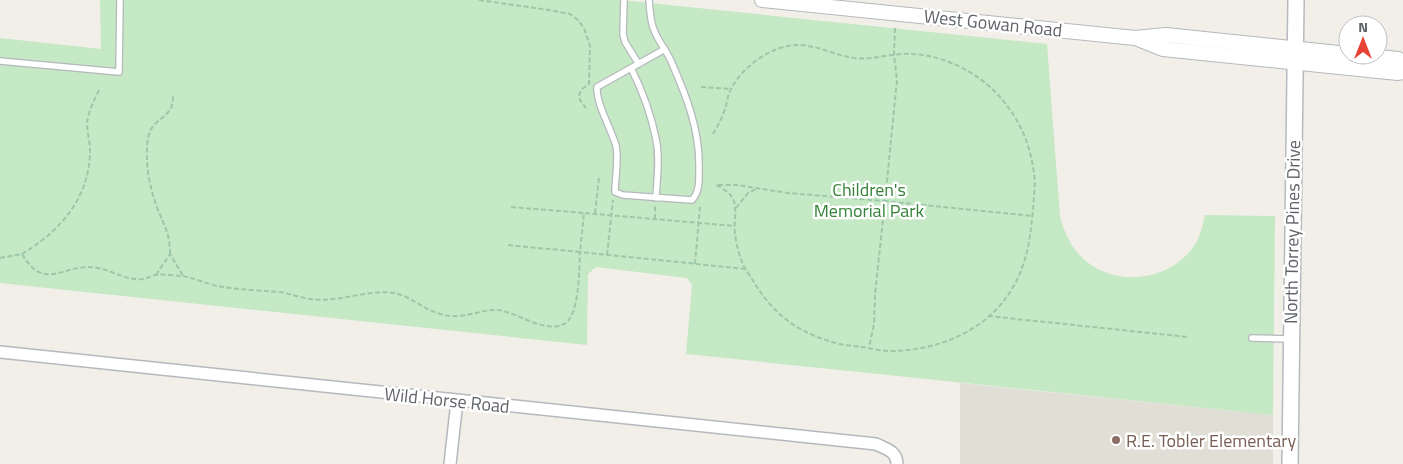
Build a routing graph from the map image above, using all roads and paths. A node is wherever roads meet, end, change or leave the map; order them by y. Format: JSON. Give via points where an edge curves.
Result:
{"nodes":[{"id":1,"x":120,"y":0,"type":"edge"},
{"id":2,"x":479,"y":0,"type":"edge"},
{"id":3,"x":624,"y":0,"type":"edge"},
{"id":4,"x":649,"y":0,"type":"edge"},
{"id":5,"x":762,"y":0,"type":"edge"},
{"id":6,"x":1296,"y":0,"type":"edge"},
{"id":7,"x":895,"y":28,"type":"dead end"},
{"id":8,"x":665,"y":49,"type":"junction"},
{"id":9,"x":1338,"y":54,"type":"edge"},
{"id":10,"x":894,"y":55,"type":"junction"},
{"id":11,"x":1295,"y":56,"type":"junction"},
{"id":12,"x":1388,"y":58,"type":"edge"},
{"id":13,"x":0,"y":61,"type":"edge"},
{"id":14,"x":1403,"y":62,"type":"edge"},
{"id":15,"x":638,"y":64,"type":"junction"},
{"id":16,"x":631,"y":68,"type":"junction"},
{"id":17,"x":1403,"y":72,"type":"edge"},
{"id":18,"x":701,"y":87,"type":"dead end"},
{"id":19,"x":100,"y":88,"type":"dead end"},
{"id":20,"x":731,"y":89,"type":"junction"},
{"id":21,"x":171,"y":96,"type":"dead end"},
{"id":22,"x":586,"y":108,"type":"dead end"},
{"id":23,"x":714,"y":134,"type":"dead end"},
{"id":24,"x":601,"y":178,"type":"dead end"},
{"id":25,"x":758,"y":188,"type":"junction"},
{"id":26,"x":615,"y":192,"type":"junction"},
{"id":27,"x":656,"y":198,"type":"junction"},
{"id":28,"x":885,"y":201,"type":"junction"},
{"id":29,"x":700,"y":206,"type":"dead end"},
{"id":30,"x":512,"y":207,"type":"dead end"},
{"id":31,"x":736,"y":208,"type":"junction"},
{"id":32,"x":584,"y":214,"type":"junction"},
{"id":33,"x":595,"y":214,"type":"junction"},
{"id":34,"x":611,"y":215,"type":"junction"},
{"id":35,"x":1032,"y":216,"type":"junction"},
{"id":36,"x":655,"y":218,"type":"junction"},
{"id":37,"x":699,"y":223,"type":"junction"},
{"id":38,"x":736,"y":226,"type":"junction"},
{"id":39,"x":508,"y":244,"type":"dead end"},
{"id":40,"x":580,"y":252,"type":"junction"},
{"id":41,"x":22,"y":254,"type":"junction"},
{"id":42,"x":170,"y":254,"type":"junction"},
{"id":43,"x":607,"y":255,"type":"junction"},
{"id":44,"x":0,"y":258,"type":"edge"},
{"id":45,"x":695,"y":264,"type":"junction"},
{"id":46,"x":746,"y":269,"type":"junction"},
{"id":47,"x":156,"y":275,"type":"junction"},
{"id":48,"x":183,"y":276,"type":"junction"},
{"id":49,"x":988,"y":316,"type":"junction"},
{"id":50,"x":1188,"y":337,"type":"dead end"},
{"id":51,"x":1252,"y":338,"type":"dead end"},
{"id":52,"x":1291,"y":339,"type":"junction"},
{"id":53,"x":869,"y":348,"type":"junction"},
{"id":54,"x":0,"y":352,"type":"edge"},
{"id":55,"x":457,"y":401,"type":"junction"},
{"id":56,"x":450,"y":464,"type":"edge"},
{"id":57,"x":897,"y":464,"type":"edge"},
{"id":58,"x":1290,"y":464,"type":"edge"}],
"edges":[{"from":1,"to":13,"type":"lane","via":[[119,72]]},
{"from":2,"to":22,"type":"path","via":[[570,14],[578,20],[590,46],[589,84],[578,94]]},
{"from":3,"to":15,"type":"lane","via":[[623,34]]},
{"from":4,"to":8,"type":"lane","via":[[654,31]]},
{"from":5,"to":11,"type":"street","name":"West Gowan Road","via":[[1135,38],[1163,49]]},
{"from":6,"to":11,"type":"main road","name":"North Torrey Pines Drive"},
{"from":7,"to":10,"type":"path"},
{"from":8,"to":15,"type":"lane"},
{"from":8,"to":27,"type":"lane","via":[[695,126],[699,187],[692,200]]},
{"from":9,"to":11,"type":"street","name":"West Gowan Road"},
{"from":10,"to":20,"type":"path","via":[[855,58],[810,46],[780,47],[752,64]]},
{"from":10,"to":28,"type":"path","via":[[897,80]]},
{"from":10,"to":35,"type":"path","via":[[920,55],[952,63],[997,93],[1018,120],[1030,152],[1034,168]]},
{"from":11,"to":17,"type":"street","name":"West Gowan Road"},
{"from":11,"to":52,"type":"main road","name":"North Torrey Pines Drive"},
{"from":12,"to":14,"type":"street"},
{"from":15,"to":16,"type":"lane"},
{"from":16,"to":26,"type":"lane","via":[[598,87],[597,96],[616,148]]},
{"from":16,"to":27,"type":"lane","via":[[649,111],[656,140]]},
{"from":18,"to":20,"type":"path"},
{"from":19,"to":41,"type":"path","via":[[88,114],[89,163],[82,190],[61,226]]},
{"from":20,"to":23,"type":"path"},
{"from":21,"to":42,"type":"path","via":[[174,97],[171,110],[150,131],[147,149],[150,186],[169,233]]},
{"from":24,"to":33,"type":"path"},
{"from":25,"to":28,"type":"path"},
{"from":25,"to":31,"type":"path","via":[[748,193]]},
{"from":25,"to":31,"type":"path","via":[[716,185],[728,191]]},
{"from":26,"to":27,"type":"lane"},
{"from":26,"to":34,"type":"path"},
{"from":27,"to":36,"type":"path"},
{"from":28,"to":35,"type":"path"},
{"from":28,"to":53,"type":"path"},
{"from":29,"to":37,"type":"path"},
{"from":30,"to":32,"type":"path"},
{"from":31,"to":38,"type":"path"},
{"from":32,"to":33,"type":"path"},
{"from":32,"to":40,"type":"path"},
{"from":33,"to":34,"type":"path"},
{"from":34,"to":36,"type":"path"},
{"from":34,"to":43,"type":"path"},
{"from":35,"to":49,"type":"path","via":[[1022,269],[1001,304]]},
{"from":36,"to":37,"type":"path"},
{"from":37,"to":38,"type":"path"},
{"from":37,"to":45,"type":"path"},
{"from":38,"to":46,"type":"path","via":[[735,235]]},
{"from":39,"to":40,"type":"path"},
{"from":40,"to":43,"type":"path"},
{"from":40,"to":48,"type":"path","via":[[574,307],[564,324],[555,326],[499,310],[466,316],[442,315],[397,294],[382,292],[327,300],[310,299],[218,286]]},
{"from":41,"to":44,"type":"path"},
{"from":41,"to":47,"type":"path","via":[[33,268],[52,275],[87,267],[136,279]]},
{"from":42,"to":47,"type":"path"},
{"from":42,"to":48,"type":"path"},
{"from":43,"to":45,"type":"path"},
{"from":45,"to":46,"type":"path"},
{"from":46,"to":53,"type":"path","via":[[776,312],[796,327],[832,342]]},
{"from":47,"to":48,"type":"path"},
{"from":49,"to":50,"type":"path"},
{"from":49,"to":53,"type":"path","via":[[971,330],[934,346],[889,351]]},
{"from":51,"to":52,"type":"lane"},
{"from":52,"to":58,"type":"main road","name":"North Torrey Pines Drive"},
{"from":54,"to":55,"type":"street","name":"Wild Horse Road"},
{"from":55,"to":56,"type":"street"},
{"from":55,"to":57,"type":"street","name":"Wild Horse Road","via":[[876,444],[892,452]]}]}
